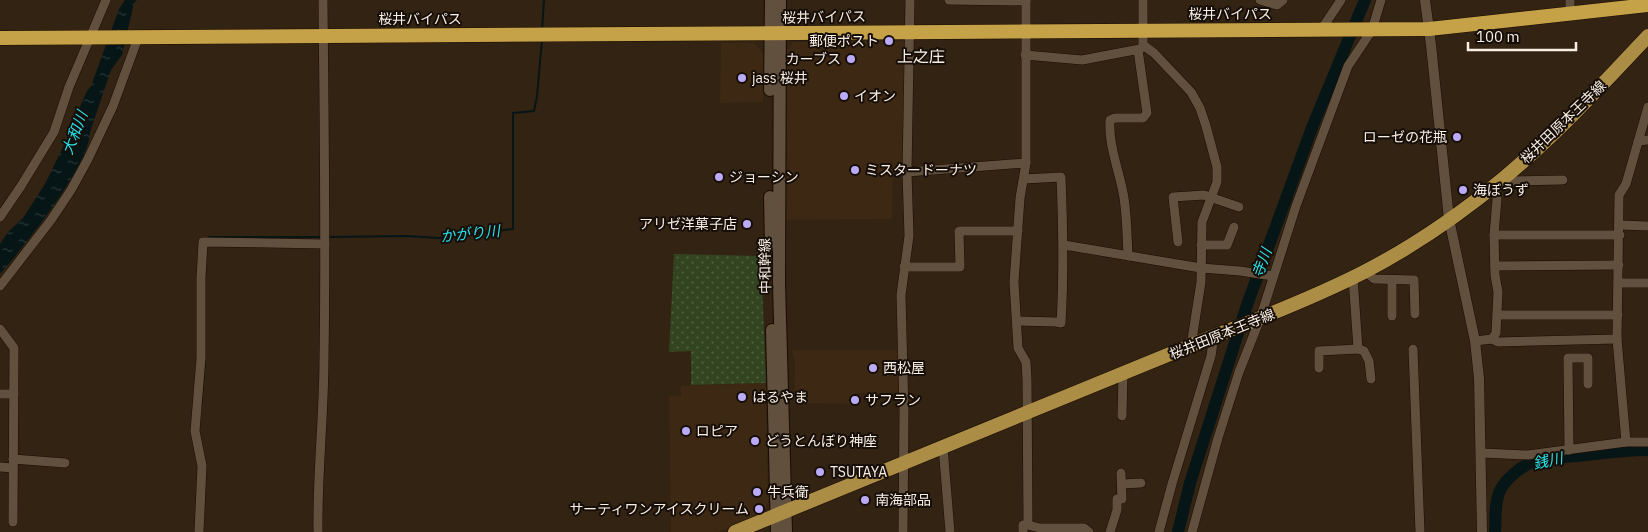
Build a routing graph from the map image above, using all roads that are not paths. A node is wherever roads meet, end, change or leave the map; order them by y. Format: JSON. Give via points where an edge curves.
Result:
{"nodes":[{"id":1,"x":106,"y":0,"type":"edge"},
{"id":2,"x":323,"y":0,"type":"edge"},
{"id":3,"x":771,"y":0,"type":"edge"},
{"id":4,"x":780,"y":0,"type":"edge"},
{"id":5,"x":910,"y":0,"type":"edge"},
{"id":6,"x":948,"y":0,"type":"edge"},
{"id":7,"x":1142,"y":0,"type":"edge"},
{"id":8,"x":1260,"y":0,"type":"edge"},
{"id":9,"x":1283,"y":0,"type":"edge"},
{"id":10,"x":1341,"y":0,"type":"edge"},
{"id":11,"x":1381,"y":0,"type":"edge"},
{"id":12,"x":1425,"y":0,"type":"edge"},
{"id":13,"x":1026,"y":1,"type":"edge"},
{"id":14,"x":1648,"y":5,"type":"edge"},
{"id":15,"x":1570,"y":7,"type":"edge"},
{"id":16,"x":1429,"y":29,"type":"junction"},
{"id":17,"x":1323,"y":30,"type":"junction"},
{"id":18,"x":1370,"y":30,"type":"junction"},
{"id":19,"x":909,"y":32,"type":"junction"},
{"id":20,"x":1025,"y":32,"type":"junction"},
{"id":21,"x":775,"y":33,"type":"junction"},
{"id":22,"x":324,"y":36,"type":"junction"},
{"id":23,"x":1648,"y":36,"type":"edge"},
{"id":24,"x":0,"y":38,"type":"edge"},
{"id":25,"x":95,"y":38,"type":"junction"},
{"id":26,"x":133,"y":38,"type":"junction"},
{"id":27,"x":1141,"y":42,"type":"junction"},
{"id":28,"x":1025,"y":55,"type":"junction"},
{"id":29,"x":1648,"y":107,"type":"edge"},
{"id":30,"x":1648,"y":140,"type":"edge"},
{"id":31,"x":1638,"y":141,"type":"junction"},
{"id":32,"x":1026,"y":163,"type":"junction"},
{"id":33,"x":907,"y":172,"type":"junction"},
{"id":34,"x":1024,"y":179,"type":"junction"},
{"id":35,"x":1563,"y":180,"type":"dead end"},
{"id":36,"x":1501,"y":181,"type":"junction"},
{"id":37,"x":1211,"y":197,"type":"junction"},
{"id":38,"x":1238,"y":207,"type":"dead end"},
{"id":39,"x":0,"y":217,"type":"edge"},
{"id":40,"x":1449,"y":219,"type":"junction"},
{"id":41,"x":1619,"y":224,"type":"junction"},
{"id":42,"x":1234,"y":226,"type":"dead end"},
{"id":43,"x":1648,"y":226,"type":"edge"},
{"id":44,"x":1018,"y":231,"type":"junction"},
{"id":45,"x":1494,"y":235,"type":"junction"},
{"id":46,"x":1620,"y":235,"type":"junction"},
{"id":47,"x":1178,"y":242,"type":"dead end"},
{"id":48,"x":325,"y":244,"type":"junction"},
{"id":49,"x":1064,"y":245,"type":"junction"},
{"id":50,"x":1201,"y":245,"type":"junction"},
{"id":51,"x":1128,"y":256,"type":"junction"},
{"id":52,"x":1619,"y":264,"type":"junction"},
{"id":53,"x":1495,"y":266,"type":"junction"},
{"id":54,"x":904,"y":267,"type":"junction"},
{"id":55,"x":1201,"y":268,"type":"junction"},
{"id":56,"x":1359,"y":274,"type":"junction"},
{"id":57,"x":1268,"y":275,"type":"junction"},
{"id":58,"x":1392,"y":280,"type":"junction"},
{"id":59,"x":1618,"y":283,"type":"junction"},
{"id":60,"x":1648,"y":283,"type":"edge"},
{"id":61,"x":0,"y":286,"type":"edge"},
{"id":62,"x":1415,"y":314,"type":"dead end"},
{"id":63,"x":1497,"y":315,"type":"junction"},
{"id":64,"x":1618,"y":315,"type":"junction"},
{"id":65,"x":1392,"y":316,"type":"dead end"},
{"id":66,"x":1257,"y":320,"type":"junction"},
{"id":67,"x":1017,"y":321,"type":"junction"},
{"id":68,"x":0,"y":329,"type":"edge"},
{"id":69,"x":1217,"y":335,"type":"junction"},
{"id":70,"x":1617,"y":338,"type":"junction"},
{"id":71,"x":1492,"y":339,"type":"junction"},
{"id":72,"x":1475,"y":341,"type":"junction"},
{"id":73,"x":1191,"y":346,"type":"junction"},
{"id":74,"x":1358,"y":349,"type":"junction"},
{"id":75,"x":1413,"y":349,"type":"dead end"},
{"id":76,"x":1319,"y":368,"type":"dead end"},
{"id":77,"x":1123,"y":374,"type":"junction"},
{"id":78,"x":1372,"y":379,"type":"dead end"},
{"id":79,"x":1588,"y":384,"type":"dead end"},
{"id":80,"x":0,"y":394,"type":"edge"},
{"id":81,"x":14,"y":394,"type":"junction"},
{"id":82,"x":1027,"y":413,"type":"junction"},
{"id":83,"x":1122,"y":416,"type":"dead end"},
{"id":84,"x":1626,"y":442,"type":"junction"},
{"id":85,"x":1648,"y":442,"type":"edge"},
{"id":86,"x":943,"y":447,"type":"junction"},
{"id":87,"x":1569,"y":450,"type":"junction"},
{"id":88,"x":1482,"y":453,"type":"junction"},
{"id":89,"x":65,"y":463,"type":"dead end"},
{"id":90,"x":904,"y":463,"type":"junction"},
{"id":91,"x":13,"y":464,"type":"junction"},
{"id":92,"x":0,"y":467,"type":"edge"},
{"id":93,"x":1122,"y":473,"type":"dead end"},
{"id":94,"x":1141,"y":483,"type":"dead end"},
{"id":95,"x":1122,"y":484,"type":"junction"},
{"id":96,"x":781,"y":513,"type":"junction"},
{"id":97,"x":13,"y":522,"type":"dead end"},
{"id":98,"x":1026,"y":529,"type":"edge"},
{"id":99,"x":199,"y":532,"type":"edge"},
{"id":100,"x":318,"y":532,"type":"edge"},
{"id":101,"x":735,"y":532,"type":"edge"},
{"id":102,"x":777,"y":532,"type":"edge"},
{"id":103,"x":786,"y":532,"type":"edge"},
{"id":104,"x":903,"y":532,"type":"edge"},
{"id":105,"x":950,"y":532,"type":"edge"},
{"id":106,"x":1089,"y":532,"type":"edge"},
{"id":107,"x":1110,"y":532,"type":"edge"},
{"id":108,"x":1159,"y":532,"type":"edge"},
{"id":109,"x":1192,"y":532,"type":"edge"},
{"id":110,"x":1420,"y":532,"type":"edge"},
{"id":111,"x":1482,"y":532,"type":"edge"}],
"edges":[{"from":1,"to":25,"type":"street"},
{"from":2,"to":22,"type":"street"},
{"from":3,"to":21,"type":"main road","name":"中和幹線"},
{"from":4,"to":21,"type":"main road","name":"中和幹線"},
{"from":5,"to":19,"type":"street"},
{"from":6,"to":13,"type":"street"},
{"from":7,"to":27,"type":"street"},
{"from":8,"to":9,"type":"street","via":[[1278,5]]},
{"from":10,"to":17,"type":"street"},
{"from":11,"to":18,"type":"street"},
{"from":12,"to":16,"type":"street"},
{"from":13,"to":20,"type":"street"},
{"from":14,"to":15,"type":"highway","name":"桜井バイパス"},
{"from":15,"to":16,"type":"highway","name":"桜井バイパス"},
{"from":16,"to":18,"type":"highway","name":"桜井バイパス"},
{"from":16,"to":40,"type":"street"},
{"from":17,"to":18,"type":"highway","name":"桜井バイパス"},
{"from":17,"to":27,"type":"highway","name":"桜井バイパス"},
{"from":18,"to":57,"type":"street","via":[[1348,66]]},
{"from":19,"to":20,"type":"highway","name":"桜井バイパス"},
{"from":19,"to":21,"type":"highway","name":"桜井バイパス"},
{"from":19,"to":33,"type":"street"},
{"from":20,"to":27,"type":"highway","name":"桜井バイパス"},
{"from":20,"to":28,"type":"street"},
{"from":21,"to":22,"type":"highway","name":"桜井バイパス"},
{"from":21,"to":96,"type":"main road","name":"中和幹線"},
{"from":22,"to":26,"type":"highway","name":"桜井バイパス"},
{"from":22,"to":48,"type":"street"},
{"from":23,"to":36,"type":"main road","name":"桜井田原本王寺線","via":[[1581,107]]},
{"from":24,"to":25,"type":"highway","name":"桜井バイパス"},
{"from":25,"to":26,"type":"highway","name":"桜井バイパス"},
{"from":25,"to":39,"type":"street","via":[[69,87],[54,132]]},
{"from":26,"to":61,"type":"street","via":[[113,106],[88,159],[51,220]]},
{"from":27,"to":28,"type":"street","via":[[1082,60]]},
{"from":27,"to":37,"type":"street","via":[[1191,92],[1200,108],[1217,167],[1217,182]]},
{"from":27,"to":51,"type":"street","via":[[1147,113],[1143,118],[1110,120],[1112,145],[1124,197]]},
{"from":28,"to":32,"type":"street"},
{"from":29,"to":31,"type":"street"},
{"from":30,"to":31,"type":"street"},
{"from":31,"to":41,"type":"street","via":[[1626,184],[1619,195]]},
{"from":32,"to":33,"type":"street"},
{"from":32,"to":34,"type":"street"},
{"from":33,"to":54,"type":"street","via":[[909,236]]},
{"from":34,"to":44,"type":"street"},
{"from":34,"to":49,"type":"street","via":[[1061,177]]},
{"from":35,"to":36,"type":"street"},
{"from":36,"to":40,"type":"main road","name":"桜井田原本王寺線"},
{"from":36,"to":45,"type":"street"},
{"from":37,"to":38,"type":"street"},
{"from":37,"to":47,"type":"street","via":[[1174,197]]},
{"from":37,"to":50,"type":"street","via":[[1202,222]]},
{"from":40,"to":56,"type":"main road","name":"桜井田原本王寺線"},
{"from":40,"to":72,"type":"street"},
{"from":41,"to":43,"type":"street"},
{"from":41,"to":46,"type":"street"},
{"from":42,"to":50,"type":"street","via":[[1227,246]]},
{"from":44,"to":54,"type":"street","via":[[959,231],[960,267]]},
{"from":44,"to":67,"type":"street","via":[[1014,267]]},
{"from":45,"to":46,"type":"street"},
{"from":45,"to":53,"type":"street"},
{"from":46,"to":52,"type":"street"},
{"from":48,"to":99,"type":"street","via":[[203,242],[202,358],[195,431],[202,466]]},
{"from":48,"to":100,"type":"street"},
{"from":49,"to":51,"type":"street"},
{"from":49,"to":67,"type":"street","via":[[1061,323]]},
{"from":50,"to":55,"type":"street"},
{"from":51,"to":55,"type":"street"},
{"from":52,"to":53,"type":"street"},
{"from":52,"to":59,"type":"street"},
{"from":53,"to":63,"type":"street"},
{"from":54,"to":90,"type":"street","via":[[900,329]]},
{"from":55,"to":57,"type":"street"},
{"from":55,"to":73,"type":"street"},
{"from":56,"to":58,"type":"street"},
{"from":56,"to":66,"type":"main road","name":"桜井田原本王寺線"},
{"from":56,"to":74,"type":"street"},
{"from":57,"to":66,"type":"street"},
{"from":58,"to":62,"type":"street","via":[[1414,280]]},
{"from":58,"to":65,"type":"street"},
{"from":59,"to":60,"type":"street"},
{"from":59,"to":64,"type":"street"},
{"from":63,"to":64,"type":"street"},
{"from":63,"to":71,"type":"street","via":[[1496,333]]},
{"from":64,"to":70,"type":"street"},
{"from":66,"to":69,"type":"main road","name":"桜井田原本王寺線"},
{"from":66,"to":109,"type":"street","via":[[1218,438]]},
{"from":67,"to":82,"type":"street","via":[[1018,348],[1026,362]]},
{"from":68,"to":81,"type":"street","via":[[14,348]]},
{"from":69,"to":73,"type":"main road","name":"桜井田原本王寺線"},
{"from":69,"to":108,"type":"street"},
{"from":70,"to":71,"type":"street","via":[[1498,342]]},
{"from":70,"to":84,"type":"street"},
{"from":71,"to":72,"type":"street"},
{"from":72,"to":88,"type":"street"},
{"from":73,"to":77,"type":"main road","name":"桜井田原本王寺線"},
{"from":74,"to":76,"type":"street","via":[[1320,351]]},
{"from":74,"to":78,"type":"street","via":[[1364,351],[1369,361]]},
{"from":75,"to":110,"type":"street"},
{"from":77,"to":82,"type":"main road","name":"桜井田原本王寺線"},
{"from":77,"to":83,"type":"street"},
{"from":79,"to":87,"type":"street","via":[[1588,358],[1568,358]]},
{"from":80,"to":81,"type":"street"},
{"from":81,"to":91,"type":"street"},
{"from":82,"to":86,"type":"main road","name":"桜井田原本王寺線"},
{"from":82,"to":98,"type":"street"},
{"from":84,"to":85,"type":"street"},
{"from":84,"to":87,"type":"street"},
{"from":86,"to":90,"type":"main road","name":"桜井田原本王寺線"},
{"from":86,"to":105,"type":"street"},
{"from":87,"to":88,"type":"street","via":[[1528,455]]},
{"from":88,"to":111,"type":"street"},
{"from":89,"to":91,"type":"street"},
{"from":90,"to":96,"type":"main road","name":"桜井田原本王寺線"},
{"from":90,"to":104,"type":"street"},
{"from":91,"to":92,"type":"street"},
{"from":91,"to":97,"type":"street"},
{"from":93,"to":95,"type":"street"},
{"from":94,"to":95,"type":"street"},
{"from":95,"to":107,"type":"street","via":[[1122,499],[1117,499]]},
{"from":96,"to":101,"type":"main road","name":"桜井田原本王寺線"},
{"from":96,"to":102,"type":"main road","name":"中和幹線"},
{"from":96,"to":103,"type":"main road","name":"中和幹線"},
{"from":98,"to":106,"type":"street","via":[[1084,528]]}]}
